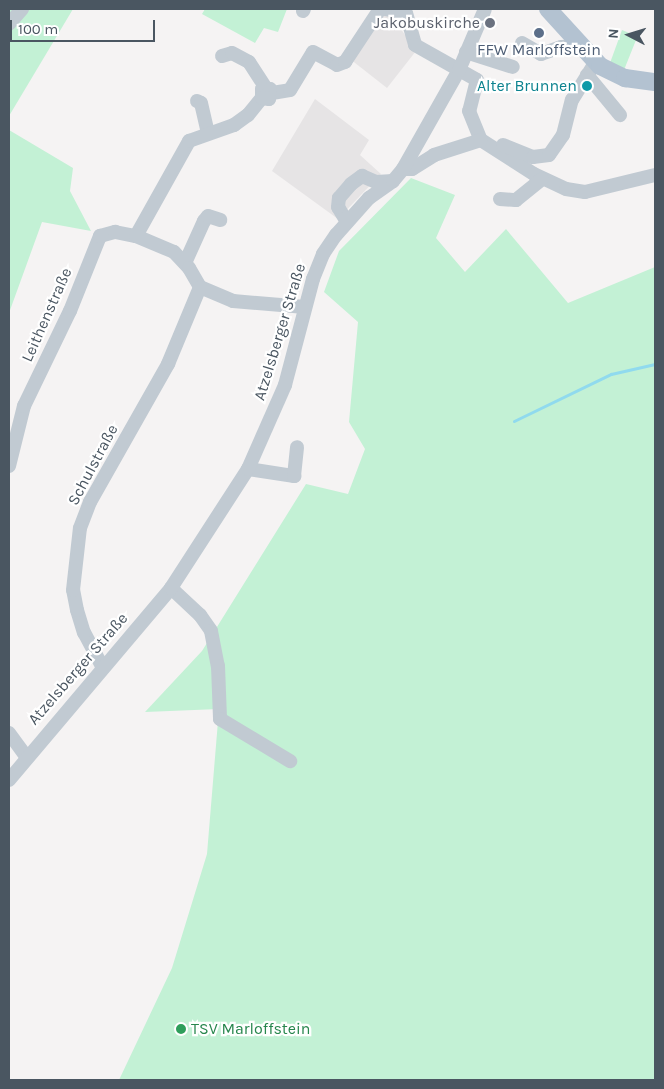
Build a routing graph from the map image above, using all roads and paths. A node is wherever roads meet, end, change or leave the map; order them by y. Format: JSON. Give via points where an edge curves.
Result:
{"nodes":[{"id":1,"x":22,"y":9,"type":"edge"},
{"id":2,"x":380,"y":9,"type":"edge"},
{"id":3,"x":385,"y":9,"type":"edge"},
{"id":4,"x":485,"y":9,"type":"edge"},
{"id":5,"x":548,"y":9,"type":"edge"},
{"id":6,"x":9,"y":24,"type":"edge"},
{"id":7,"x":522,"y":43,"type":"dead end"},
{"id":8,"x":579,"y":46,"type":"junction"},
{"id":9,"x":466,"y":52,"type":"junction"},
{"id":10,"x":222,"y":56,"type":"dead end"},
{"id":11,"x":513,"y":67,"type":"dead end"},
{"id":12,"x":591,"y":69,"type":"junction"},
{"id":13,"x":459,"y":70,"type":"junction"},
{"id":14,"x":655,"y":82,"type":"edge"},
{"id":15,"x":266,"y":93,"type":"junction"},
{"id":16,"x":197,"y":101,"type":"dead end"},
{"id":17,"x":620,"y":115,"type":"dead end"},
{"id":18,"x":208,"y":133,"type":"junction"},
{"id":19,"x":485,"y":142,"type":"junction"},
{"id":20,"x":403,"y":169,"type":"junction"},
{"id":21,"x":655,"y":175,"type":"edge"},
{"id":22,"x":542,"y":179,"type":"junction"},
{"id":23,"x":393,"y":181,"type":"junction"},
{"id":24,"x":500,"y":199,"type":"dead end"},
{"id":25,"x":220,"y":220,"type":"dead end"},
{"id":26,"x":347,"y":222,"type":"junction"},
{"id":27,"x":136,"y":236,"type":"junction"},
{"id":28,"x":185,"y":263,"type":"junction"},
{"id":29,"x":200,"y":287,"type":"junction"},
{"id":30,"x":305,"y":307,"type":"junction"},
{"id":31,"x":297,"y":447,"type":"dead end"},
{"id":32,"x":9,"y":466,"type":"edge"},
{"id":33,"x":248,"y":469,"type":"junction"},
{"id":34,"x":171,"y":588,"type":"junction"},
{"id":35,"x":103,"y":668,"type":"junction"},
{"id":36,"x":9,"y":733,"type":"edge"},
{"id":37,"x":26,"y":756,"type":"junction"},
{"id":38,"x":290,"y":761,"type":"dead end"},
{"id":39,"x":9,"y":780,"type":"edge"}],
"edges":[{"from":1,"to":6,"type":"street"},
{"from":2,"to":15,"type":"street","via":[[345,62],[337,65],[313,52],[290,90]]},
{"from":3,"to":13,"type":"street","via":[[406,13],[414,45]]},
{"from":4,"to":9,"type":"street","name":"Atzelsberger Straße"},
{"from":5,"to":8,"type":"main road"},
{"from":7,"to":8,"type":"street","via":[[541,54],[561,47]]},
{"from":8,"to":12,"type":"main road"},
{"from":9,"to":11,"type":"street"},
{"from":9,"to":13,"type":"street","name":"Atzelsberger Straße"},
{"from":10,"to":15,"type":"street","via":[[232,53],[249,62]]},
{"from":12,"to":14,"type":"main road"},
{"from":12,"to":17,"type":"street"},
{"from":12,"to":19,"type":"street","via":[[572,100],[563,135],[549,155],[533,157]]},
{"from":13,"to":19,"type":"street","via":[[477,80],[469,111]]},
{"from":13,"to":20,"type":"street","name":"Atzelsberger Straße"},
{"from":15,"to":18,"type":"street","via":[[248,115],[234,125]]},
{"from":16,"to":18,"type":"street"},
{"from":18,"to":27,"type":"street","via":[[189,141],[177,158]]},
{"from":19,"to":20,"type":"street","via":[[434,156],[412,169]]},
{"from":19,"to":22,"type":"street"},
{"from":20,"to":23,"type":"street","name":"Atzelsberger Straße"},
{"from":21,"to":22,"type":"street","via":[[585,192],[566,189]]},
{"from":22,"to":24,"type":"street","via":[[516,200]]},
{"from":23,"to":26,"type":"street","name":"Atzelsberger Straße","via":[[369,198]]},
{"from":23,"to":26,"type":"street","via":[[376,182],[362,176],[351,184],[339,198],[338,207]]},
{"from":25,"to":28,"type":"street","via":[[208,216],[204,220]]},
{"from":26,"to":30,"type":"street","name":"Atzelsberger Straße","via":[[324,254]]},
{"from":27,"to":28,"type":"street","via":[[174,252]]},
{"from":27,"to":32,"type":"street","name":"Leithenstraße","via":[[115,232],[100,236],[70,311],[24,406]]},
{"from":28,"to":29,"type":"street"},
{"from":29,"to":30,"type":"street","via":[[233,301]]},
{"from":29,"to":35,"type":"street","name":"Schulstraße","via":[[168,364],[90,502],[80,528],[73,590],[76,610]]},
{"from":30,"to":33,"type":"street","name":"Atzelsberger Straße","via":[[285,385]]},
{"from":31,"to":33,"type":"street","via":[[294,476]]},
{"from":33,"to":34,"type":"street","name":"Atzelsberger Straße"},
{"from":34,"to":35,"type":"street","name":"Atzelsberger Straße"},
{"from":34,"to":38,"type":"street","via":[[211,630],[218,666],[220,719]]},
{"from":35,"to":37,"type":"street","name":"Atzelsberger Straße"},
{"from":36,"to":37,"type":"street"},
{"from":37,"to":39,"type":"street","name":"Atzelsberger Straße"}]}
